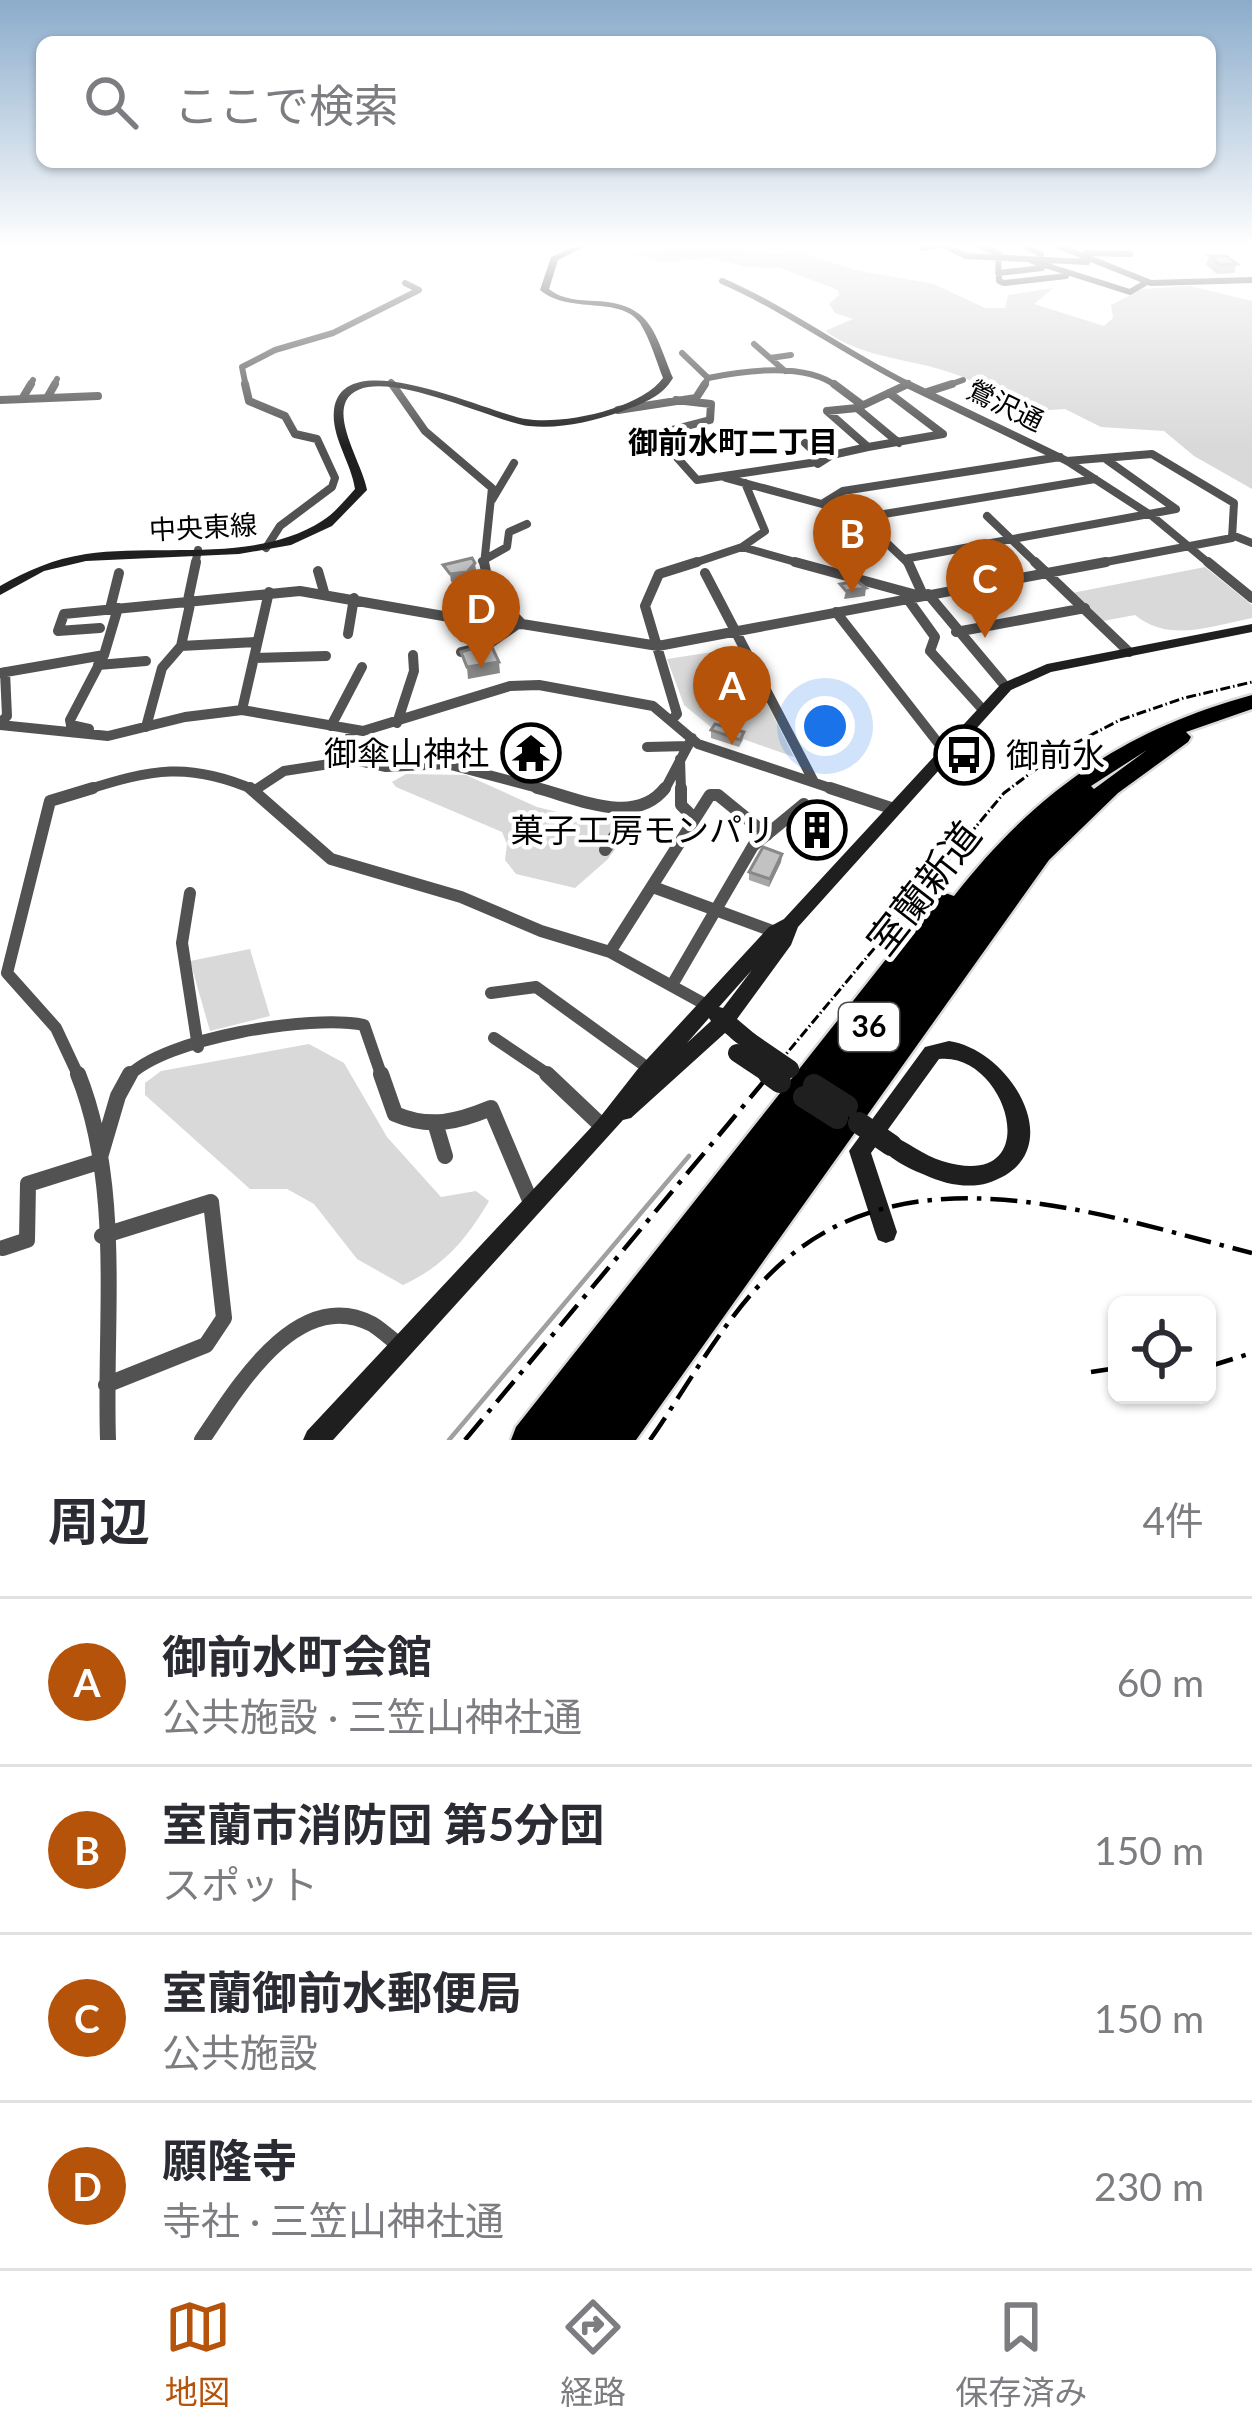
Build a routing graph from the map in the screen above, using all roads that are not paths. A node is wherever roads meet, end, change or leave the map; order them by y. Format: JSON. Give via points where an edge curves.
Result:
{"nodes":[{"id":1,"x":375,"y":312,"type":"edge"},
{"id":2,"x":627,"y":312,"type":"edge"},
{"id":3,"x":779,"y":312,"type":"edge"},
{"id":4,"x":754,"y":344,"type":"dead end"},
{"id":5,"x":682,"y":353,"type":"dead end"},
{"id":6,"x":791,"y":355,"type":"dead end"},
{"id":7,"x":770,"y":358,"type":"junction"},
{"id":8,"x":785,"y":371,"type":"junction"},
{"id":9,"x":708,"y":378,"type":"junction"},
{"id":10,"x":57,"y":379,"type":"dead end"},
{"id":11,"x":33,"y":380,"type":"dead end"},
{"id":12,"x":963,"y":380,"type":"dead end"},
{"id":13,"x":392,"y":382,"type":"junction"},
{"id":14,"x":908,"y":383,"type":"junction"},
{"id":15,"x":889,"y":392,"type":"junction"},
{"id":16,"x":926,"y":392,"type":"junction"},
{"id":17,"x":98,"y":396,"type":"dead end"},
{"id":18,"x":47,"y":398,"type":"junction"},
{"id":19,"x":22,"y":399,"type":"junction"},
{"id":20,"x":0,"y":400,"type":"edge"},
{"id":21,"x":676,"y":400,"type":"junction"},
{"id":22,"x":859,"y":406,"type":"junction"},
{"id":23,"x":615,"y":410,"type":"junction"},
{"id":24,"x":805,"y":443,"type":"dead end"},
{"id":25,"x":899,"y":443,"type":"junction"},
{"id":26,"x":868,"y":447,"type":"junction"},
{"id":27,"x":1105,"y":458,"type":"junction"},
{"id":28,"x":1063,"y":459,"type":"junction"},
{"id":29,"x":817,"y":462,"type":"junction"},
{"id":30,"x":514,"y":463,"type":"dead end"},
{"id":31,"x":726,"y":478,"type":"junction"},
{"id":32,"x":1095,"y":479,"type":"junction"},
{"id":33,"x":697,"y":480,"type":"junction"},
{"id":34,"x":745,"y":483,"type":"junction"},
{"id":35,"x":679,"y":484,"type":"dead end"},
{"id":36,"x":492,"y":500,"type":"junction"},
{"id":37,"x":822,"y":504,"type":"junction"},
{"id":38,"x":987,"y":516,"type":"dead end"},
{"id":39,"x":1152,"y":516,"type":"junction"},
{"id":40,"x":860,"y":518,"type":"junction"},
{"id":41,"x":526,"y":524,"type":"dead end"},
{"id":42,"x":1232,"y":535,"type":"junction"},
{"id":43,"x":1013,"y":542,"type":"junction"},
{"id":44,"x":1252,"y":543,"type":"edge"},
{"id":45,"x":742,"y":547,"type":"junction"},
{"id":46,"x":1190,"y":547,"type":"junction"},
{"id":47,"x":266,"y":548,"type":"junction"},
{"id":48,"x":199,"y":550,"type":"junction"},
{"id":49,"x":904,"y":559,"type":"junction"},
{"id":50,"x":482,"y":561,"type":"junction"},
{"id":51,"x":319,"y":571,"type":"dead end"},
{"id":52,"x":1048,"y":572,"type":"junction"},
{"id":53,"x":119,"y":573,"type":"dead end"},
{"id":54,"x":705,"y":573,"type":"dead end"},
{"id":55,"x":0,"y":591,"type":"edge"},
{"id":56,"x":269,"y":592,"type":"junction"},
{"id":57,"x":324,"y":592,"type":"junction"},
{"id":58,"x":924,"y":595,"type":"junction"},
{"id":59,"x":354,"y":598,"type":"junction"},
{"id":60,"x":907,"y":598,"type":"junction"},
{"id":61,"x":1252,"y":598,"type":"edge"},
{"id":62,"x":190,"y":600,"type":"junction"},
{"id":63,"x":795,"y":604,"type":"dead end"},
{"id":64,"x":114,"y":608,"type":"junction"},
{"id":65,"x":1085,"y":608,"type":"junction"},
{"id":66,"x":836,"y":611,"type":"junction"},
{"id":67,"x":803,"y":618,"type":"junction"},
{"id":68,"x":519,"y":625,"type":"junction"},
{"id":69,"x":501,"y":626,"type":"junction"},
{"id":70,"x":100,"y":628,"type":"dead end"},
{"id":71,"x":1252,"y":628,"type":"edge"},
{"id":72,"x":735,"y":631,"type":"junction"},
{"id":73,"x":956,"y":632,"type":"junction"},
{"id":74,"x":348,"y":634,"type":"dead end"},
{"id":75,"x":464,"y":637,"type":"dead end"},
{"id":76,"x":257,"y":642,"type":"junction"},
{"id":77,"x":181,"y":646,"type":"junction"},
{"id":78,"x":658,"y":646,"type":"junction"},
{"id":79,"x":461,"y":652,"type":"edge"},
{"id":80,"x":1129,"y":652,"type":"junction"},
{"id":81,"x":326,"y":656,"type":"dead end"},
{"id":82,"x":412,"y":656,"type":"dead end"},
{"id":83,"x":254,"y":658,"type":"junction"},
{"id":84,"x":101,"y":660,"type":"junction"},
{"id":85,"x":146,"y":661,"type":"dead end"},
{"id":86,"x":362,"y":668,"type":"dead end"},
{"id":87,"x":3,"y":672,"type":"edge"},
{"id":88,"x":1006,"y":687,"type":"junction"},
{"id":89,"x":1252,"y":702,"type":"edge"},
{"id":90,"x":242,"y":710,"type":"junction"},
{"id":91,"x":984,"y":712,"type":"junction"},
{"id":92,"x":1252,"y":712,"type":"edge"},
{"id":93,"x":1211,"y":713,"type":"junction"},
{"id":94,"x":671,"y":721,"type":"junction"},
{"id":95,"x":397,"y":723,"type":"junction"},
{"id":96,"x":0,"y":724,"type":"edge"},
{"id":97,"x":331,"y":726,"type":"junction"},
{"id":98,"x":146,"y":727,"type":"junction"},
{"id":99,"x":351,"y":730,"type":"junction"},
{"id":100,"x":114,"y":736,"type":"junction"},
{"id":101,"x":1180,"y":736,"type":"junction"},
{"id":102,"x":690,"y":742,"type":"junction"},
{"id":103,"x":647,"y":747,"type":"dead end"},
{"id":104,"x":946,"y":753,"type":"junction"},
{"id":105,"x":680,"y":759,"type":"junction"},
{"id":106,"x":355,"y":760,"type":"junction"},
{"id":107,"x":814,"y":782,"type":"junction"},
{"id":108,"x":254,"y":790,"type":"junction"},
{"id":109,"x":804,"y":804,"type":"dead end"},
{"id":110,"x":633,"y":809,"type":"junction"},
{"id":111,"x":894,"y":809,"type":"junction"},
{"id":112,"x":694,"y":818,"type":"junction"},
{"id":113,"x":767,"y":835,"type":"junction"},
{"id":114,"x":605,"y":850,"type":"dead end"},
{"id":115,"x":652,"y":887,"type":"junction"},
{"id":116,"x":190,"y":893,"type":"dead end"},
{"id":117,"x":716,"y":909,"type":"junction"},
{"id":118,"x":782,"y":928,"type":"junction"},
{"id":119,"x":610,"y":952,"type":"junction"},
{"id":120,"x":672,"y":985,"type":"junction"},
{"id":121,"x":491,"y":993,"type":"dead end"},
{"id":122,"x":717,"y":1020,"type":"junction"},
{"id":123,"x":494,"y":1038,"type":"dead end"},
{"id":124,"x":198,"y":1047,"type":"junction"},
{"id":125,"x":657,"y":1075,"type":"junction"},
{"id":126,"x":798,"y":1084,"type":"junction"},
{"id":127,"x":848,"y":1116,"type":"junction"},
{"id":128,"x":436,"y":1126,"type":"junction"},
{"id":129,"x":604,"y":1128,"type":"junction"},
{"id":130,"x":445,"y":1156,"type":"dead end"},
{"id":131,"x":98,"y":1163,"type":"junction"},
{"id":132,"x":532,"y":1205,"type":"junction"},
{"id":133,"x":886,"y":1232,"type":"dead end"},
{"id":134,"x":102,"y":1236,"type":"junction"},
{"id":135,"x":3,"y":1248,"type":"dead end"},
{"id":136,"x":402,"y":1347,"type":"junction"},
{"id":137,"x":106,"y":1385,"type":"junction"},
{"id":138,"x":556,"y":1439,"type":"edge"},
{"id":139,"x":108,"y":1440,"type":"edge"},
{"id":140,"x":202,"y":1440,"type":"edge"},
{"id":141,"x":316,"y":1440,"type":"edge"},
{"id":142,"x":614,"y":1440,"type":"edge"}],
"edges":[{"from":1,"to":47,"type":"street","via":[[242,367],[249,401],[285,416],[295,434],[317,439],[335,478],[271,533]]},
{"from":2,"to":23,"type":"main road","via":[[637,314],[668,378],[658,393]]},
{"from":3,"to":14,"type":"street","name":"鶯沢通"},
{"from":4,"to":7,"type":"street"},
{"from":5,"to":9,"type":"street"},
{"from":6,"to":7,"type":"street"},
{"from":7,"to":8,"type":"street"},
{"from":8,"to":9,"type":"street"},
{"from":8,"to":22,"type":"street","via":[[819,372]]},
{"from":9,"to":21,"type":"street","via":[[696,398]]},
{"from":10,"to":18,"type":"street"},
{"from":11,"to":19,"type":"street"},
{"from":12,"to":16,"type":"street"},
{"from":13,"to":23,"type":"main road","via":[[522,422]]},
{"from":13,"to":36,"type":"street","via":[[424,431],[492,488]]},
{"from":13,"to":47,"type":"main road","name":"中央東線","via":[[353,387],[340,403],[358,495],[306,537]]},
{"from":14,"to":15,"type":"street"},
{"from":14,"to":16,"type":"street","name":"鶯沢通"},
{"from":15,"to":22,"type":"street"},
{"from":15,"to":25,"type":"street","via":[[943,434]]},
{"from":16,"to":28,"type":"street","name":"鶯沢通"},
{"from":17,"to":18,"type":"street"},
{"from":18,"to":19,"type":"street"},
{"from":19,"to":20,"type":"street"},
{"from":21,"to":23,"type":"street"},
{"from":21,"to":33,"type":"street","via":[[711,404],[710,420],[656,434]]},
{"from":22,"to":25,"type":"street"},
{"from":22,"to":26,"type":"street","via":[[827,411]]},
{"from":24,"to":29,"type":"street"},
{"from":25,"to":26,"type":"street"},
{"from":26,"to":29,"type":"street"},
{"from":27,"to":28,"type":"street"},
{"from":27,"to":39,"type":"street","via":[[1177,509]]},
{"from":27,"to":42,"type":"street","via":[[1153,454],[1173,466],[1234,503]]},
{"from":28,"to":32,"type":"street","name":"鶯沢通"},
{"from":28,"to":37,"type":"street","via":[[843,491]]},
{"from":29,"to":31,"type":"street"},
{"from":30,"to":36,"type":"street"},
{"from":31,"to":33,"type":"street"},
{"from":31,"to":34,"type":"street"},
{"from":32,"to":39,"type":"street","name":"鶯沢通"},
{"from":32,"to":40,"type":"street"},
{"from":33,"to":35,"type":"street"},
{"from":34,"to":37,"type":"street"},
{"from":34,"to":45,"type":"street","via":[[765,531]]},
{"from":36,"to":50,"type":"street"},
{"from":37,"to":40,"type":"street"},
{"from":38,"to":43,"type":"street"},
{"from":39,"to":43,"type":"street"},
{"from":39,"to":46,"type":"street","name":"鶯沢通"},
{"from":40,"to":49,"type":"street"},
{"from":41,"to":50,"type":"street"},
{"from":42,"to":44,"type":"street"},
{"from":42,"to":46,"type":"street"},
{"from":43,"to":49,"type":"street"},
{"from":43,"to":52,"type":"street"},
{"from":45,"to":58,"type":"street"},
{"from":45,"to":78,"type":"street","via":[[659,574],[646,606]]},
{"from":46,"to":52,"type":"street"},
{"from":46,"to":61,"type":"street","name":"鶯沢通"},
{"from":47,"to":48,"type":"main road","name":"中央東線"},
{"from":48,"to":55,"type":"main road","name":"中央東線","via":[[47,566]]},
{"from":48,"to":62,"type":"street"},
{"from":49,"to":58,"type":"street","via":[[919,572]]},
{"from":50,"to":68,"type":"street"},
{"from":51,"to":57,"type":"street"},
{"from":52,"to":58,"type":"street"},
{"from":52,"to":65,"type":"street"},
{"from":53,"to":64,"type":"street"},
{"from":54,"to":72,"type":"street"},
{"from":56,"to":57,"type":"street"},
{"from":56,"to":62,"type":"street"},
{"from":56,"to":76,"type":"street"},
{"from":57,"to":59,"type":"street"},
{"from":58,"to":60,"type":"street"},
{"from":58,"to":73,"type":"street"},
{"from":59,"to":69,"type":"street"},
{"from":59,"to":74,"type":"street"},
{"from":60,"to":66,"type":"street"},
{"from":60,"to":91,"type":"street","via":[[935,637],[930,650]]},
{"from":62,"to":64,"type":"street"},
{"from":62,"to":77,"type":"street"},
{"from":63,"to":67,"type":"street"},
{"from":64,"to":70,"type":"street","via":[[64,614],[58,631]]},
{"from":64,"to":84,"type":"street"},
{"from":65,"to":73,"type":"street"},
{"from":65,"to":80,"type":"street"},
{"from":66,"to":67,"type":"street"},
{"from":66,"to":104,"type":"street"},
{"from":67,"to":72,"type":"street"},
{"from":68,"to":69,"type":"street"},
{"from":68,"to":78,"type":"street"},
{"from":68,"to":79,"type":"street"},
{"from":69,"to":75,"type":"street"},
{"from":71,"to":80,"type":"main road"},
{"from":72,"to":78,"type":"street"},
{"from":72,"to":107,"type":"street"},
{"from":73,"to":88,"type":"street"},
{"from":76,"to":77,"type":"street"},
{"from":76,"to":83,"type":"street"},
{"from":77,"to":98,"type":"street","via":[[162,668]]},
{"from":78,"to":94,"type":"street","via":[[677,714]]},
{"from":80,"to":88,"type":"main road","via":[[1047,668]]},
{"from":81,"to":83,"type":"street"},
{"from":82,"to":95,"type":"street"},
{"from":83,"to":90,"type":"street"},
{"from":84,"to":85,"type":"street"},
{"from":84,"to":87,"type":"street"},
{"from":84,"to":100,"type":"street","via":[[70,723]]},
{"from":86,"to":97,"type":"street"},
{"from":87,"to":96,"type":"street","via":[[7,716]]},
{"from":88,"to":91,"type":"main road"},
{"from":89,"to":93,"type":"highway","name":"室蘭新道","number":"36"},
{"from":90,"to":97,"type":"street"},
{"from":90,"to":98,"type":"street"},
{"from":91,"to":104,"type":"main road"},
{"from":92,"to":101,"type":"highway","name":"室蘭新道","number":"36"},
{"from":93,"to":126,"type":"highway","via":[[1124,740],[1033,801]]},
{"from":93,"to":138,"type":"highway","name":"室蘭新道","number":"36","via":[[1109,759],[1048,804],[1008,847]]},
{"from":94,"to":95,"type":"street","via":[[649,704],[533,684]]},
{"from":94,"to":102,"type":"street"},
{"from":95,"to":99,"type":"street"},
{"from":96,"to":100,"type":"street"},
{"from":97,"to":99,"type":"street"},
{"from":98,"to":100,"type":"street"},
{"from":99,"to":106,"type":"street"},
{"from":101,"to":127,"type":"highway","via":[[1110,787],[1041,854]]},
{"from":101,"to":138,"type":"highway","name":"室蘭新道","number":"36","via":[[1098,782],[1041,832]]},
{"from":102,"to":103,"type":"street"},
{"from":102,"to":105,"type":"street"},
{"from":102,"to":107,"type":"street"},
{"from":104,"to":111,"type":"main road"},
{"from":105,"to":110,"type":"street","via":[[662,794]]},
{"from":105,"to":112,"type":"street","via":[[681,805]]},
{"from":106,"to":108,"type":"street","via":[[284,771]]},
{"from":106,"to":110,"type":"street","via":[[447,764]]},
{"from":107,"to":111,"type":"street"},
{"from":108,"to":119,"type":"street","via":[[331,859]]},
{"from":108,"to":131,"type":"street","via":[[181,769],[50,801],[7,974],[60,1034]]},
{"from":109,"to":113,"type":"street"},
{"from":110,"to":114,"type":"street"},
{"from":111,"to":118,"type":"main road"},
{"from":112,"to":113,"type":"street","via":[[718,795]]},
{"from":112,"to":115,"type":"street"},
{"from":113,"to":117,"type":"street"},
{"from":115,"to":117,"type":"street"},
{"from":115,"to":119,"type":"street"},
{"from":116,"to":124,"type":"street","via":[[182,944]]},
{"from":117,"to":118,"type":"street"},
{"from":117,"to":120,"type":"street"},
{"from":118,"to":122,"type":"main road","via":[[785,940]]},
{"from":119,"to":120,"type":"street"},
{"from":120,"to":122,"type":"street"},
{"from":121,"to":125,"type":"street","via":[[536,987]]},
{"from":122,"to":125,"type":"main road"},
{"from":122,"to":126,"type":"main road","bridge":true},
{"from":123,"to":129,"type":"street"},
{"from":124,"to":128,"type":"street","via":[[342,1018],[364,1025],[395,1114]]},
{"from":124,"to":131,"type":"street","via":[[128,1072]]},
{"from":125,"to":129,"type":"main road"},
{"from":126,"to":127,"type":"main road","bridge":true},
{"from":126,"to":138,"type":"highway"},
{"from":127,"to":133,"type":"main road","bridge":true,"via":[[891,1144],[944,1172],[978,1175],[1017,1150],[1022,1120],[1006,1086],[980,1061],[950,1048],[932,1052],[860,1151]]},
{"from":127,"to":142,"type":"highway"},
{"from":128,"to":130,"type":"street"},
{"from":128,"to":132,"type":"street","via":[[497,1105]]},
{"from":129,"to":132,"type":"main road"},
{"from":131,"to":134,"type":"street"},
{"from":131,"to":135,"type":"street","via":[[28,1184],[27,1240]]},
{"from":132,"to":136,"type":"main road"},
{"from":134,"to":137,"type":"street"},
{"from":134,"to":137,"type":"street","via":[[211,1202],[224,1318],[206,1345]]},
{"from":136,"to":140,"type":"street","via":[[366,1318],[313,1319],[266,1355]]},
{"from":136,"to":141,"type":"main road"},
{"from":137,"to":139,"type":"street"}]}
